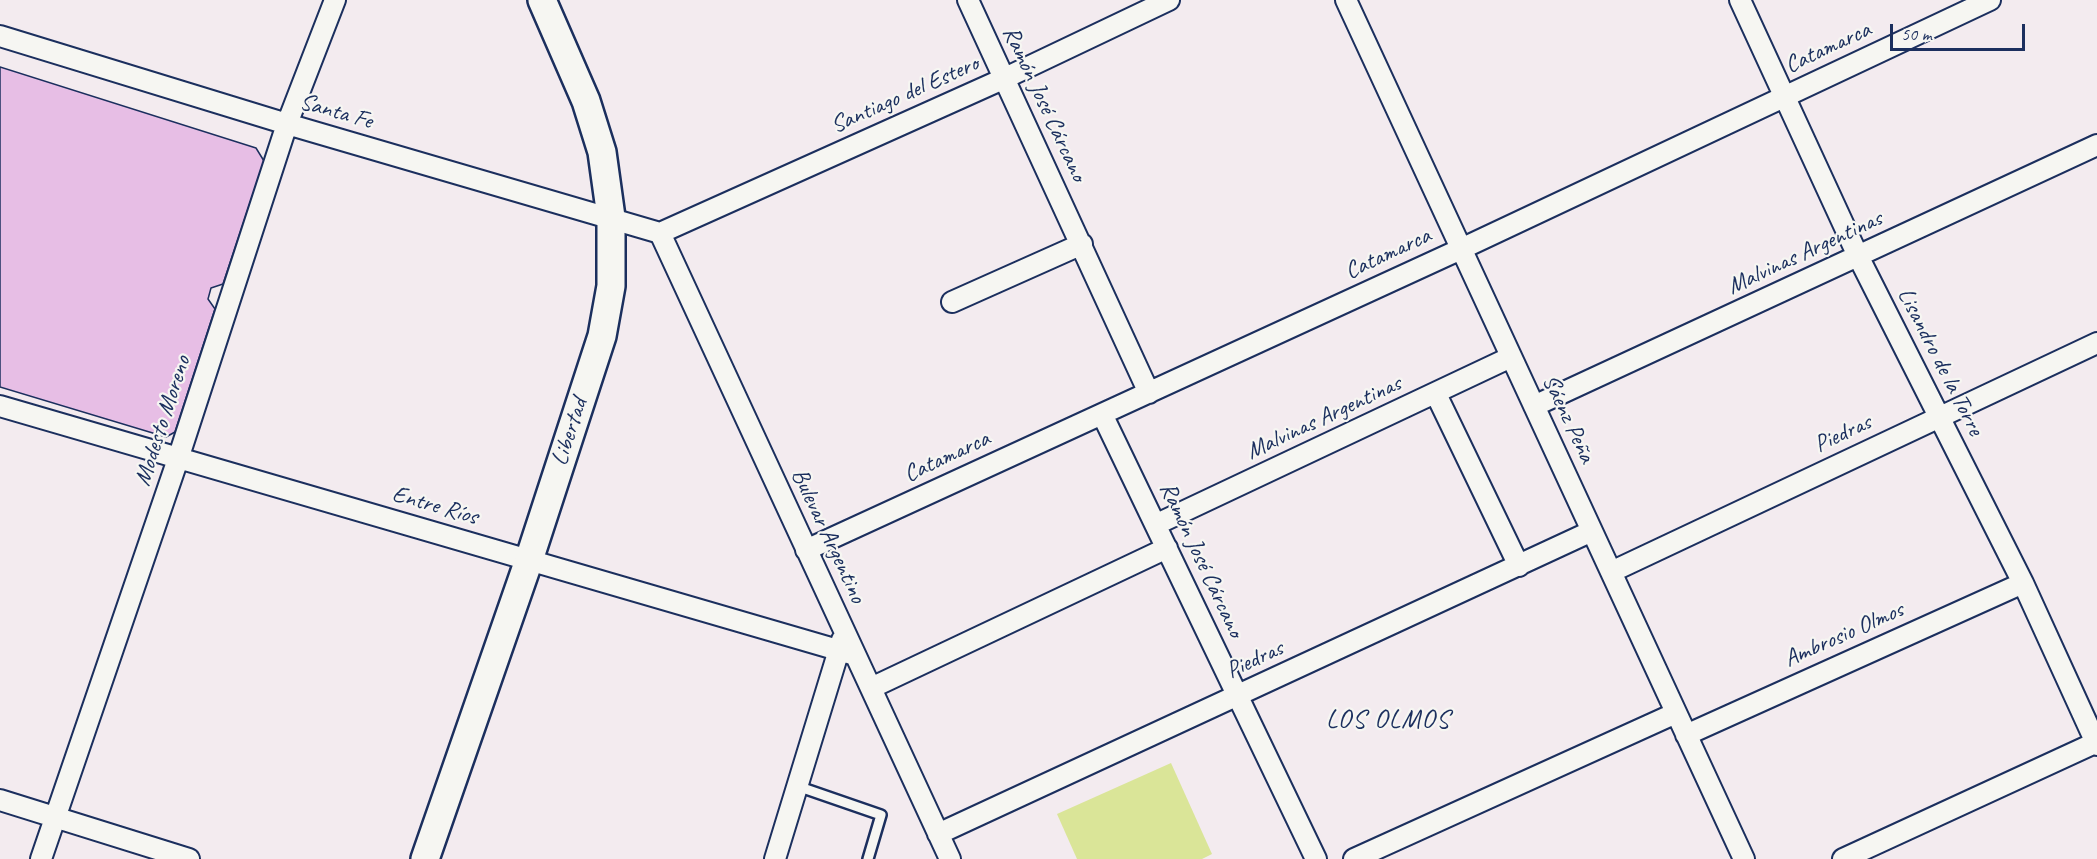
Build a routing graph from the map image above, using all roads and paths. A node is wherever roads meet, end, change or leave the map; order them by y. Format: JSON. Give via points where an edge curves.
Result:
{"nodes":[{"id":1,"x":335,"y":0,"type":"edge"},
{"id":2,"x":542,"y":0,"type":"edge"},
{"id":3,"x":968,"y":0,"type":"edge"},
{"id":4,"x":1169,"y":0,"type":"edge"},
{"id":5,"x":1346,"y":0,"type":"edge"},
{"id":6,"x":1740,"y":0,"type":"edge"},
{"id":7,"x":1990,"y":0,"type":"edge"},
{"id":8,"x":0,"y":36,"type":"edge"},
{"id":9,"x":1003,"y":79,"type":"junction"},
{"id":10,"x":1785,"y":97,"type":"junction"},
{"id":11,"x":287,"y":124,"type":"junction"},
{"id":12,"x":2097,"y":145,"type":"edge"},
{"id":13,"x":611,"y":217,"type":"junction"},
{"id":14,"x":660,"y":233,"type":"junction"},
{"id":15,"x":1082,"y":244,"type":"junction"},
{"id":16,"x":1461,"y":249,"type":"junction"},
{"id":17,"x":1858,"y":256,"type":"junction"},
{"id":18,"x":952,"y":302,"type":"dead end"},
{"id":19,"x":2097,"y":343,"type":"edge"},
{"id":20,"x":1511,"y":357,"type":"junction"},
{"id":21,"x":1149,"y":393,"type":"junction"},
{"id":22,"x":1436,"y":394,"type":"junction"},
{"id":23,"x":0,"y":406,"type":"edge"},
{"id":24,"x":1534,"y":406,"type":"junction"},
{"id":25,"x":1102,"y":414,"type":"junction"},
{"id":26,"x":1938,"y":417,"type":"junction"},
{"id":27,"x":178,"y":459,"type":"junction"},
{"id":28,"x":1156,"y":524,"type":"junction"},
{"id":29,"x":1592,"y":531,"type":"junction"},
{"id":30,"x":1167,"y":548,"type":"junction"},
{"id":31,"x":806,"y":550,"type":"junction"},
{"id":32,"x":529,"y":560,"type":"junction"},
{"id":33,"x":1518,"y":566,"type":"junction"},
{"id":34,"x":1611,"y":572,"type":"junction"},
{"id":35,"x":2023,"y":583,"type":"junction"},
{"id":36,"x":847,"y":653,"type":"junction"},
{"id":37,"x":871,"y":688,"type":"junction"},
{"id":38,"x":1238,"y":696,"type":"junction"},
{"id":39,"x":1676,"y":713,"type":"junction"},
{"id":40,"x":1686,"y":735,"type":"junction"},
{"id":41,"x":2097,"y":743,"type":"edge"},
{"id":42,"x":797,"y":786,"type":"junction"},
{"id":43,"x":0,"y":800,"type":"edge"},
{"id":44,"x":54,"y":818,"type":"junction"},
{"id":45,"x":938,"y":834,"type":"junction"},
{"id":46,"x":41,"y":859,"type":"edge"},
{"id":47,"x":189,"y":859,"type":"edge"},
{"id":48,"x":426,"y":859,"type":"edge"},
{"id":49,"x":775,"y":859,"type":"edge"},
{"id":50,"x":868,"y":859,"type":"edge"},
{"id":51,"x":950,"y":859,"type":"edge"},
{"id":52,"x":1316,"y":859,"type":"edge"},
{"id":53,"x":1354,"y":859,"type":"edge"},
{"id":54,"x":1744,"y":859,"type":"edge"},
{"id":55,"x":1844,"y":859,"type":"edge"}],
"edges":[{"from":1,"to":11,"type":"street","name":"Modesto Moreno"},
{"from":2,"to":13,"type":"main road","name":"Libertad","via":[[595,126]]},
{"from":3,"to":9,"type":"street","name":"Ramón José Cárcano"},
{"from":4,"to":9,"type":"street","name":"Santiago del Estero"},
{"from":5,"to":16,"type":"street","name":"Sáenz Peña"},
{"from":6,"to":10,"type":"street","name":"Lisandro de la Torre"},
{"from":7,"to":10,"type":"street","name":"Catamarca"},
{"from":8,"to":11,"type":"street","name":"Santa Fe"},
{"from":9,"to":14,"type":"street","name":"Santiago del Estero"},
{"from":9,"to":15,"type":"street","name":"Ramón José Cárcano"},
{"from":10,"to":16,"type":"street","name":"Catamarca"},
{"from":10,"to":17,"type":"street","name":"Lisandro de la Torre"},
{"from":11,"to":13,"type":"street","name":"Santa Fe"},
{"from":11,"to":27,"type":"street","name":"Modesto Moreno"},
{"from":12,"to":17,"type":"street","name":"Malvinas Argentinas"},
{"from":13,"to":14,"type":"street","name":"Santa Fe"},
{"from":13,"to":32,"type":"main road","name":"Libertad","via":[[611,286],[604,328]]},
{"from":14,"to":31,"type":"street","name":"Bulevar Argentino"},
{"from":15,"to":18,"type":"street"},
{"from":15,"to":21,"type":"street","name":"Ramón José Cárcano"},
{"from":16,"to":20,"type":"street","name":"Sáenz Peña"},
{"from":16,"to":21,"type":"street","name":"Catamarca"},
{"from":17,"to":24,"type":"street","name":"Malvinas Argentinas"},
{"from":17,"to":26,"type":"street","name":"Lisandro de la Torre"},
{"from":19,"to":26,"type":"street","name":"Piedras"},
{"from":20,"to":22,"type":"street","name":"Malvinas Argentinas"},
{"from":20,"to":24,"type":"street","name":"Sáenz Peña"},
{"from":21,"to":25,"type":"street","name":"Catamarca"},
{"from":22,"to":28,"type":"street","name":"Malvinas Argentinas"},
{"from":22,"to":33,"type":"street"},
{"from":23,"to":27,"type":"street","name":"Entre Ríos"},
{"from":24,"to":29,"type":"street","name":"Sáenz Peña"},
{"from":25,"to":28,"type":"street","name":"Ramón José Cárcano"},
{"from":25,"to":31,"type":"street","name":"Catamarca"},
{"from":26,"to":34,"type":"street","name":"Piedras"},
{"from":26,"to":35,"type":"street","name":"Lisandro de la Torre"},
{"from":27,"to":32,"type":"street","name":"Entre Ríos"},
{"from":27,"to":44,"type":"street","name":"Modesto Moreno"},
{"from":28,"to":30,"type":"street","name":"Ramón José Cárcano"},
{"from":29,"to":33,"type":"street","name":"Piedras"},
{"from":29,"to":34,"type":"street","name":"Sáenz Peña"},
{"from":30,"to":37,"type":"street"},
{"from":30,"to":38,"type":"street","name":"Ramón José Cárcano"},
{"from":31,"to":36,"type":"street","name":"Bulevar Argentino","via":[[844,631]]},
{"from":32,"to":36,"type":"street","name":"Entre Ríos"},
{"from":32,"to":48,"type":"main road","name":"Libertad"},
{"from":33,"to":38,"type":"street","name":"Piedras"},
{"from":34,"to":39,"type":"street","name":"Sáenz Peña"},
{"from":35,"to":40,"type":"street","name":"Ambrosio Olmos"},
{"from":35,"to":41,"type":"street","name":"Lisandro de la Torre"},
{"from":36,"to":37,"type":"street"},
{"from":36,"to":42,"type":"street"},
{"from":37,"to":45,"type":"street"},
{"from":38,"to":45,"type":"street","name":"Piedras"},
{"from":38,"to":52,"type":"street","name":"Ramón José Cárcano"},
{"from":39,"to":40,"type":"street","name":"Sáenz Peña"},
{"from":39,"to":53,"type":"street"},
{"from":40,"to":54,"type":"street","name":"Sáenz Peña"},
{"from":41,"to":55,"type":"street"},
{"from":42,"to":49,"type":"street"},
{"from":42,"to":50,"type":"lane","via":[[881,814]]},
{"from":43,"to":44,"type":"street"},
{"from":44,"to":46,"type":"street","name":"Modesto Moreno"},
{"from":44,"to":47,"type":"street"},
{"from":45,"to":51,"type":"street"}]}
